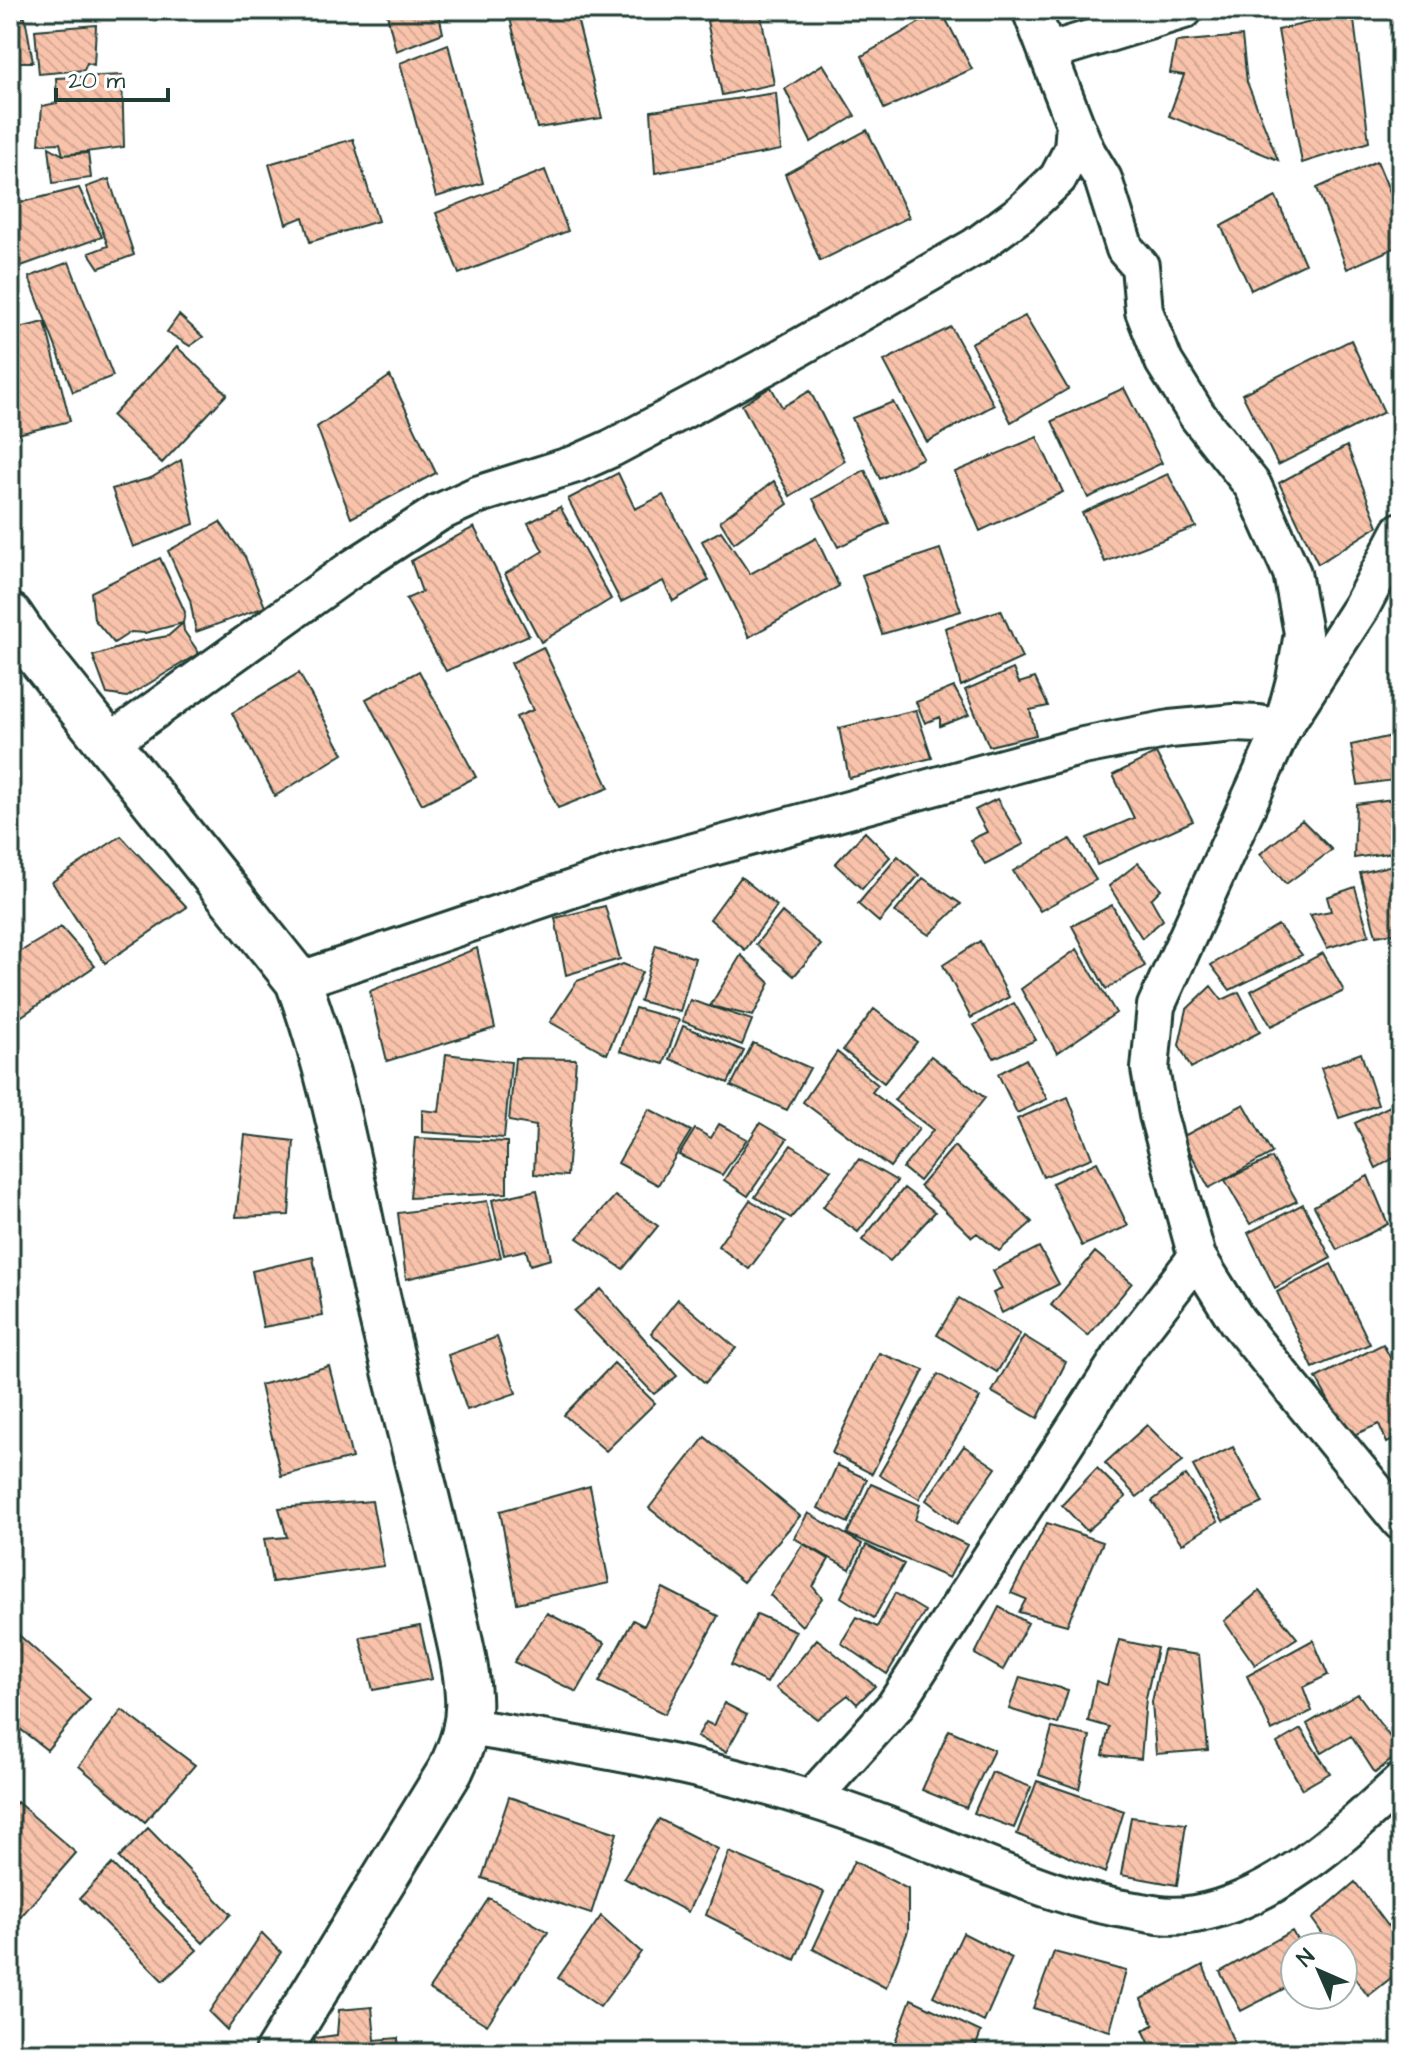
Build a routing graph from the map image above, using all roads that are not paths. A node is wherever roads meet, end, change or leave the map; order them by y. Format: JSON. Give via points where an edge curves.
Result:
{"nodes":[{"id":1,"x":1031,"y":10,"type":"edge"},
{"id":2,"x":1184,"y":10,"type":"edge"},
{"id":3,"x":1047,"y":52,"type":"junction"},
{"id":4,"x":1075,"y":124,"type":"junction"},
{"id":5,"x":1401,"y":531,"type":"edge"},
{"id":6,"x":10,"y":616,"type":"edge"},
{"id":7,"x":1282,"y":729,"type":"junction"},
{"id":8,"x":109,"y":743,"type":"junction"},
{"id":9,"x":298,"y":981,"type":"junction"},
{"id":10,"x":1197,"y":1257,"type":"junction"},
{"id":11,"x":1401,"y":1522,"type":"edge"},
{"id":12,"x":468,"y":1727,"type":"junction"},
{"id":13,"x":1401,"y":1782,"type":"edge"},
{"id":14,"x":811,"y":1799,"type":"junction"},
{"id":15,"x":277,"y":2053,"type":"edge"}],
"edges":[{"from":1,"to":3,"type":"street"},
{"from":2,"to":3,"type":"street"},
{"from":3,"to":4,"type":"street"},
{"from":4,"to":7,"type":"street","via":[[1103,179],[1125,249],[1140,266],[1144,311],[1164,362],[1197,415],[1253,486],[1292,573],[1303,633]]},
{"from":4,"to":8,"type":"street","via":[[1073,149],[1058,178],[975,247],[612,448],[438,513]]},
{"from":5,"to":7,"type":"street","via":[[1361,607]]},
{"from":6,"to":8,"type":"street"},
{"from":7,"to":9,"type":"street","via":[[1234,723],[1083,746],[628,870]]},
{"from":7,"to":10,"type":"street","via":[[1156,1006],[1150,1069]]},
{"from":8,"to":9,"type":"street"},
{"from":9,"to":12,"type":"street","via":[[333,1099],[441,1559],[466,1673]]},
{"from":10,"to":11,"type":"street","via":[[1237,1321]]},
{"from":10,"to":14,"type":"street","via":[[1126,1349],[895,1706]]},
{"from":12,"to":14,"type":"street","via":[[644,1756]]},
{"from":12,"to":15,"type":"street","via":[[450,1771]]},
{"from":13,"to":14,"type":"street","via":[[1349,1830],[1282,1877],[1237,1901],[1165,1917],[1057,1893]]}]}
